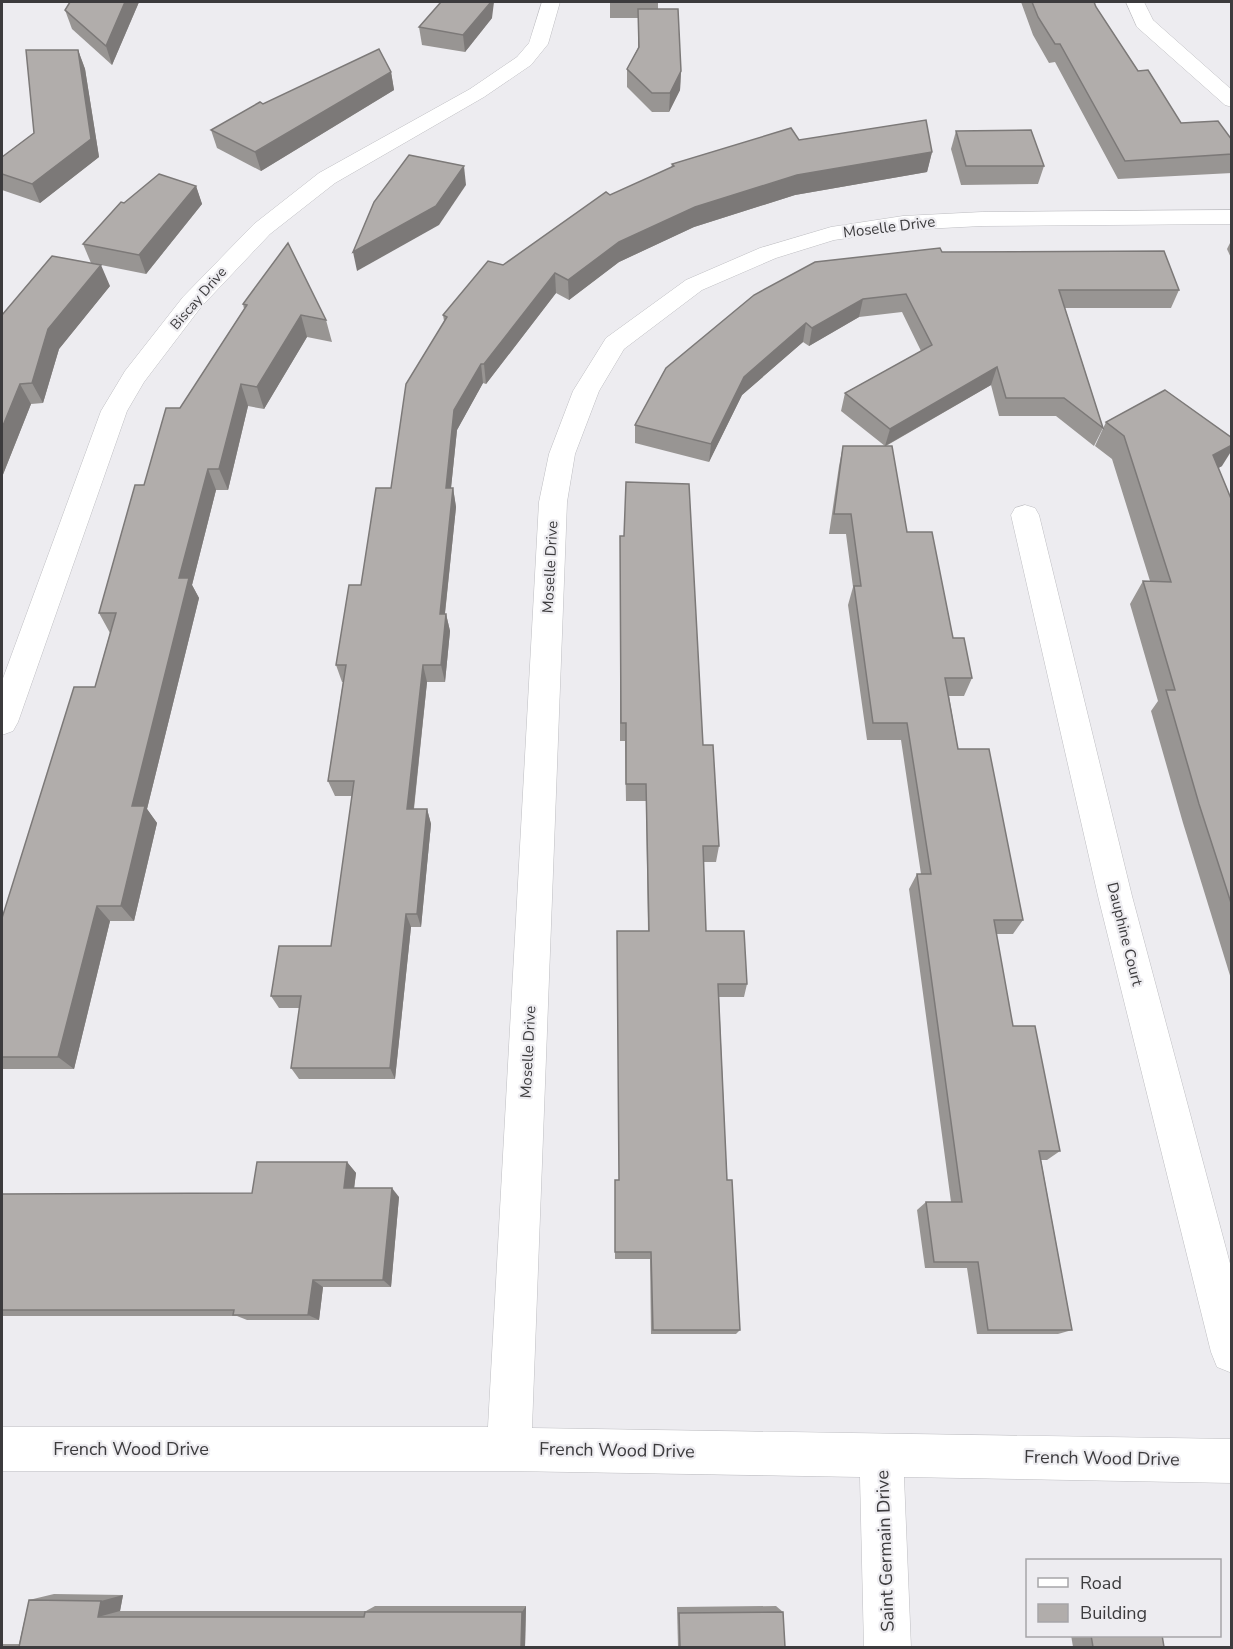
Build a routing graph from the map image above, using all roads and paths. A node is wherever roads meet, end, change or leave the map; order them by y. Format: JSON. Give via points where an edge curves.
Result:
{"nodes":[{"id":1,"x":551,"y":2,"type":"edge"},
{"id":2,"x":1135,"y":2,"type":"edge"},
{"id":3,"x":1232,"y":101,"type":"edge"},
{"id":4,"x":1232,"y":217,"type":"edge"},
{"id":5,"x":1025,"y":515,"type":"dead end"},
{"id":6,"x":2,"y":722,"type":"edge"},
{"id":7,"x":1232,"y":1352,"type":"edge"},
{"id":8,"x":2,"y":1449,"type":"edge"},
{"id":9,"x":509,"y":1449,"type":"junction"},
{"id":10,"x":881,"y":1454,"type":"junction"},
{"id":11,"x":1232,"y":1461,"type":"edge"},
{"id":12,"x":888,"y":1647,"type":"edge"}],
"edges":[{"from":1,"to":6,"type":"street","name":"Biscay Drive","via":[[538,44],[524,61],[477,93],[327,178],[262,229],[192,302],[141,368],[114,411]]},
{"from":2,"to":3,"type":"street","via":[[1144,23]]},
{"from":4,"to":9,"type":"street","name":"Moselle Drive","via":[[982,219],[903,223],[831,234],[768,253],[694,285],[615,344],[586,391],[562,454],[553,502]]},
{"from":5,"to":7,"type":"street","name":"Dauphine Court","via":[[1115,896]]},
{"from":8,"to":9,"type":"street","name":"French Wood Drive"},
{"from":9,"to":10,"type":"street","name":"French Wood Drive"},
{"from":10,"to":11,"type":"street","name":"French Wood Drive"},
{"from":10,"to":12,"type":"street","name":"Saint Germain Drive"}]}
